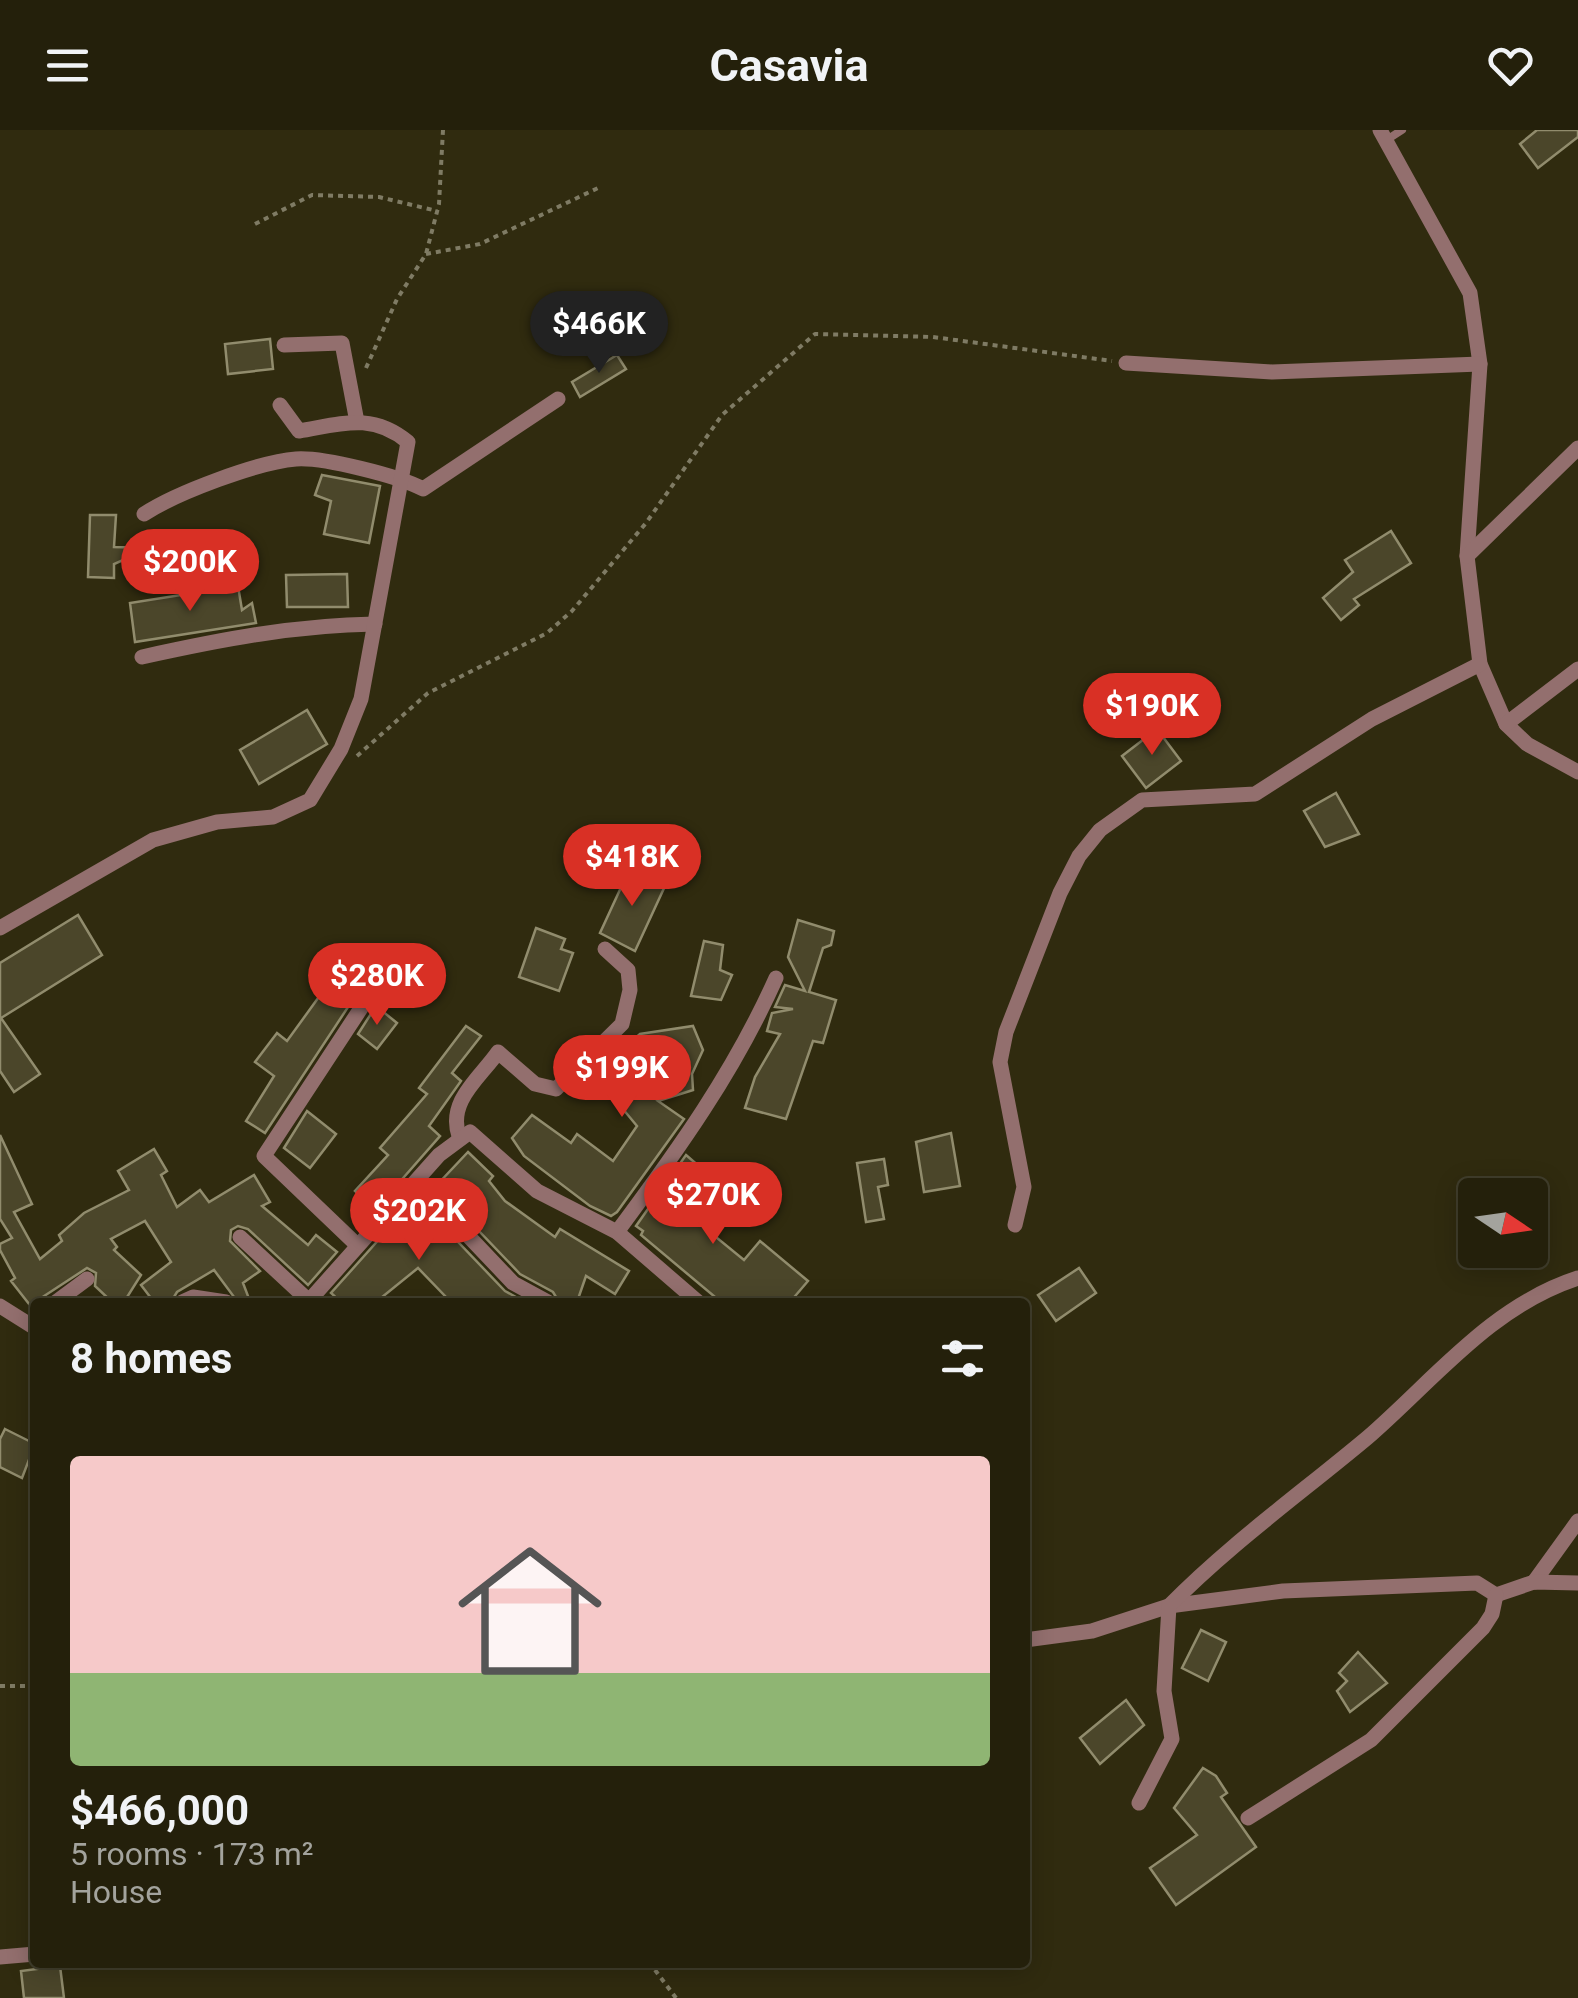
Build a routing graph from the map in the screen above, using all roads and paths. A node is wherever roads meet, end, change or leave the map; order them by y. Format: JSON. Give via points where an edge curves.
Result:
{"nodes":[{"id":1,"x":443,"y":130,"type":"edge"},
{"id":2,"x":1402,"y":130,"type":"edge"},
{"id":3,"x":1382,"y":136,"type":"edge"},
{"id":4,"x":598,"y":188,"type":"dead end"},
{"id":5,"x":437,"y":210,"type":"junction"},
{"id":6,"x":255,"y":224,"type":"dead end"},
{"id":7,"x":426,"y":254,"type":"junction"},
{"id":8,"x":284,"y":345,"type":"dead end"},
{"id":9,"x":1126,"y":363,"type":"joint"},
{"id":10,"x":1480,"y":364,"type":"junction"},
{"id":11,"x":364,"y":370,"type":"dead end"},
{"id":12,"x":558,"y":399,"type":"dead end"},
{"id":13,"x":280,"y":405,"type":"dead end"},
{"id":14,"x":357,"y":422,"type":"junction"},
{"id":15,"x":1578,"y":448,"type":"edge"},
{"id":16,"x":403,"y":478,"type":"junction"},
{"id":17,"x":144,"y":514,"type":"dead end"},
{"id":18,"x":1467,"y":556,"type":"junction"},
{"id":19,"x":374,"y":624,"type":"junction"},
{"id":20,"x":142,"y":657,"type":"dead end"},
{"id":21,"x":1480,"y":664,"type":"junction"},
{"id":22,"x":1578,"y":669,"type":"edge"},
{"id":23,"x":1506,"y":724,"type":"junction"},
{"id":24,"x":356,"y":757,"type":"dead end"},
{"id":25,"x":1578,"y":772,"type":"edge"},
{"id":26,"x":0,"y":928,"type":"edge"},
{"id":27,"x":605,"y":949,"type":"dead end"},
{"id":28,"x":776,"y":978,"type":"dead end"},
{"id":29,"x":367,"y":1000,"type":"dead end"},
{"id":30,"x":459,"y":1136,"type":"junction"},
{"id":31,"x":417,"y":1182,"type":"junction"},
{"id":32,"x":1014,"y":1225,"type":"dead end"},
{"id":33,"x":616,"y":1232,"type":"junction"},
{"id":34,"x":240,"y":1238,"type":"dead end"},
{"id":35,"x":356,"y":1245,"type":"junction"},
{"id":36,"x":1578,"y":1278,"type":"edge"},
{"id":37,"x":87,"y":1279,"type":"dead end"},
{"id":38,"x":61,"y":1298,"type":"edge"},
{"id":39,"x":304,"y":1298,"type":"edge"},
{"id":40,"x":311,"y":1298,"type":"edge"},
{"id":41,"x":541,"y":1298,"type":"edge"},
{"id":42,"x":693,"y":1298,"type":"edge"},
{"id":43,"x":0,"y":1306,"type":"edge"},
{"id":44,"x":30,"y":1323,"type":"edge"},
{"id":45,"x":1578,"y":1521,"type":"edge"},
{"id":46,"x":1534,"y":1582,"type":"junction"},
{"id":47,"x":1578,"y":1583,"type":"edge"},
{"id":48,"x":1496,"y":1595,"type":"junction"},
{"id":49,"x":1169,"y":1606,"type":"junction"},
{"id":50,"x":1030,"y":1639,"type":"edge"},
{"id":51,"x":0,"y":1686,"type":"edge"},
{"id":52,"x":30,"y":1686,"type":"edge"},
{"id":53,"x":1139,"y":1803,"type":"dead end"},
{"id":54,"x":1248,"y":1818,"type":"dead end"},
{"id":55,"x":30,"y":1954,"type":"edge"},
{"id":56,"x":0,"y":1957,"type":"edge"},
{"id":57,"x":654,"y":1968,"type":"edge"},
{"id":58,"x":676,"y":1998,"type":"edge"}],
"edges":[{"from":1,"to":5,"type":"path"},
{"from":2,"to":3,"type":"lane"},
{"from":3,"to":10,"type":"street","via":[[1470,293]]},
{"from":4,"to":7,"type":"path","via":[[480,244]]},
{"from":5,"to":6,"type":"path","via":[[379,197],[312,196]]},
{"from":5,"to":7,"type":"path"},
{"from":7,"to":11,"type":"path"},
{"from":8,"to":14,"type":"street","via":[[342,343]]},
{"from":9,"to":10,"type":"street","via":[[1272,372]]},
{"from":9,"to":24,"type":"path","via":[[934,337],[815,334],[722,415],[572,611],[548,632],[428,694]]},
{"from":10,"to":18,"type":"street"},
{"from":12,"to":16,"type":"street","via":[[423,488]]},
{"from":13,"to":14,"type":"street","via":[[298,431]]},
{"from":14,"to":16,"type":"street","via":[[389,426],[408,442]]},
{"from":15,"to":18,"type":"street"},
{"from":16,"to":17,"type":"street","via":[[296,459],[177,492]]},
{"from":16,"to":19,"type":"street"},
{"from":18,"to":21,"type":"street"},
{"from":19,"to":20,"type":"street","via":[[238,636]]},
{"from":19,"to":26,"type":"street","via":[[361,699],[310,800],[273,817],[217,822],[153,840]]},
{"from":21,"to":23,"type":"street"},
{"from":21,"to":32,"type":"street","via":[[1372,719],[1255,794],[1142,800],[1100,830],[1079,856],[1024,978],[1000,1062],[1024,1187]]},
{"from":22,"to":23,"type":"street"},
{"from":23,"to":25,"type":"street"},
{"from":27,"to":30,"type":"street","via":[[628,970],[620,1028],[556,1089],[535,1084],[498,1052],[462,1099]]},
{"from":28,"to":33,"type":"street","via":[[718,1092]]},
{"from":29,"to":35,"type":"street","via":[[264,1156]]},
{"from":30,"to":31,"type":"street"},
{"from":30,"to":33,"type":"street","via":[[478,1136],[538,1191]]},
{"from":31,"to":35,"type":"street"},
{"from":31,"to":41,"type":"street","via":[[513,1283]]},
{"from":33,"to":42,"type":"street"},
{"from":34,"to":39,"type":"street"},
{"from":35,"to":40,"type":"street"},
{"from":36,"to":49,"type":"street","via":[[1492,1324]]},
{"from":37,"to":38,"type":"street"},
{"from":43,"to":44,"type":"street"},
{"from":45,"to":46,"type":"street"},
{"from":46,"to":47,"type":"street"},
{"from":46,"to":48,"type":"street"},
{"from":48,"to":49,"type":"street","via":[[1477,1584],[1283,1591]]},
{"from":48,"to":54,"type":"street","via":[[1483,1628],[1371,1740]]},
{"from":49,"to":50,"type":"street","via":[[1092,1630]]},
{"from":49,"to":53,"type":"street","via":[[1164,1691],[1172,1739]]},
{"from":51,"to":52,"type":"path"},
{"from":55,"to":56,"type":"street"},
{"from":57,"to":58,"type":"path"}]}
